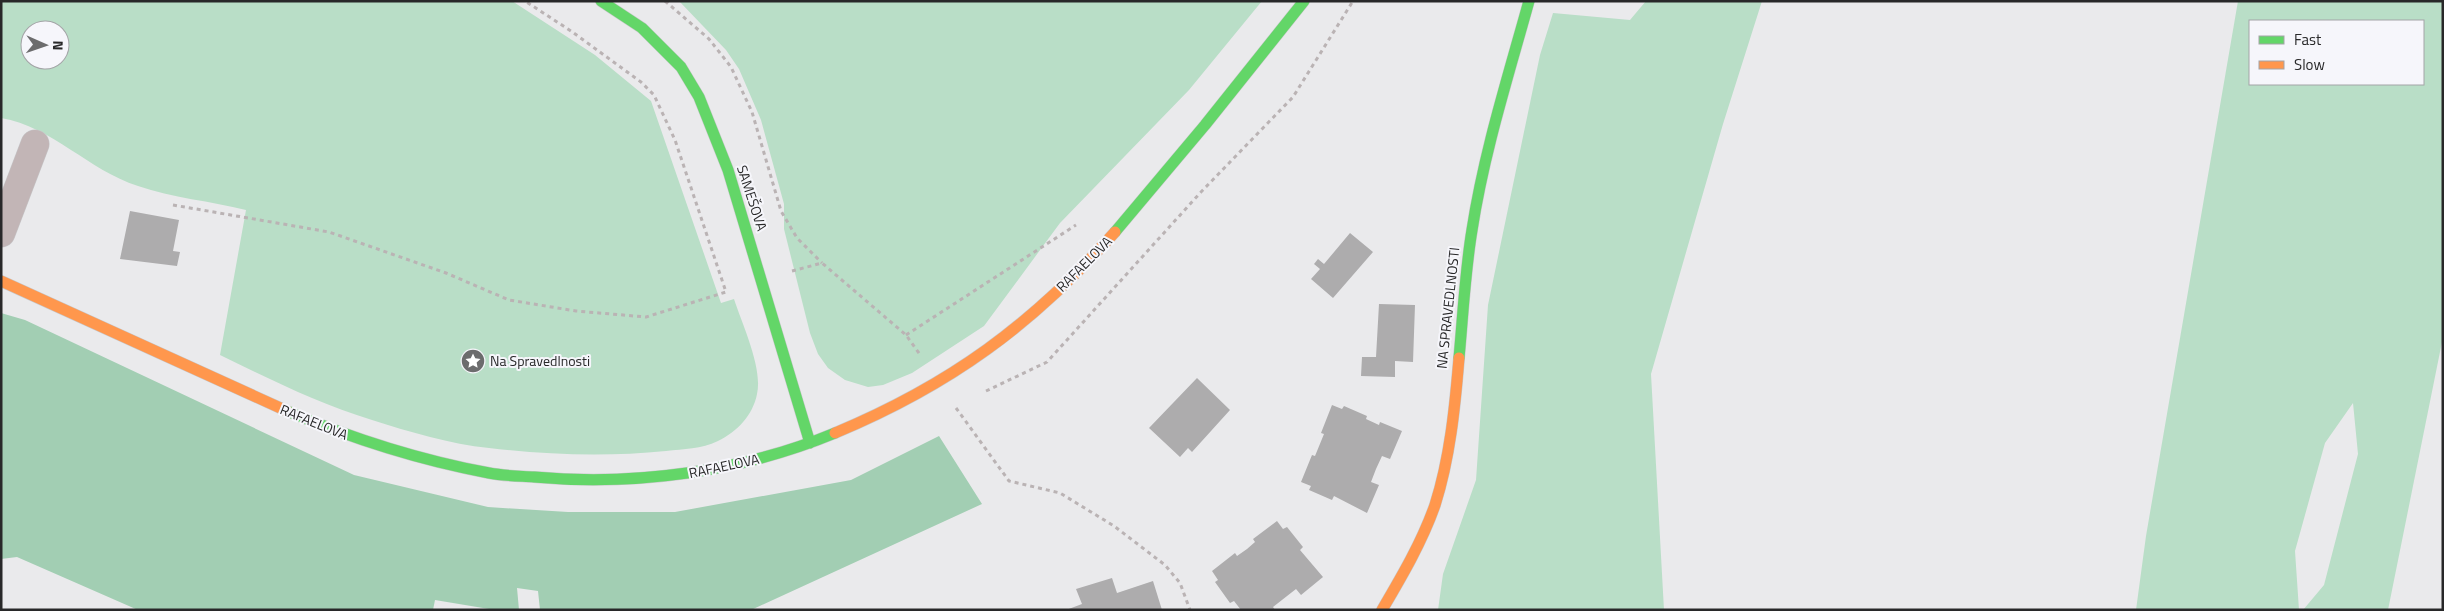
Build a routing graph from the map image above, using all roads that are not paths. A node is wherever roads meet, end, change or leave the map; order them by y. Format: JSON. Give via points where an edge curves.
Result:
{"nodes":[{"id":1,"x":601,"y":1,"type":"edge"},
{"id":2,"x":1304,"y":1,"type":"edge"},
{"id":3,"x":1529,"y":1,"type":"edge"},
{"id":4,"x":35,"y":144,"type":"dead end"},
{"id":5,"x":1,"y":233,"type":"edge"},
{"id":6,"x":1,"y":281,"type":"edge"},
{"id":7,"x":810,"y":443,"type":"junction"},
{"id":8,"x":1382,"y":610,"type":"edge"}],
"edges":[{"from":1,"to":7,"type":"main road","name":"SAMEŠOVA","via":[[642,28],[681,68],[699,97],[728,170]]},
{"from":2,"to":7,"type":"main road","name":"RAFAELOVA","via":[[1201,132],[1100,249],[1024,323],[941,384],[885,413]]},
{"from":3,"to":8,"type":"main road","name":"NA SPRAVEDLNOSTI","via":[[1492,127],[1472,228],[1462,302],[1452,428],[1445,467],[1424,534],[1407,571]]},
{"from":4,"to":5,"type":"street"},
{"from":6,"to":7,"type":"main road","name":"RAFAELOVA","via":[[305,419],[395,451],[457,467],[535,478],[616,480],[716,470]]}]}
